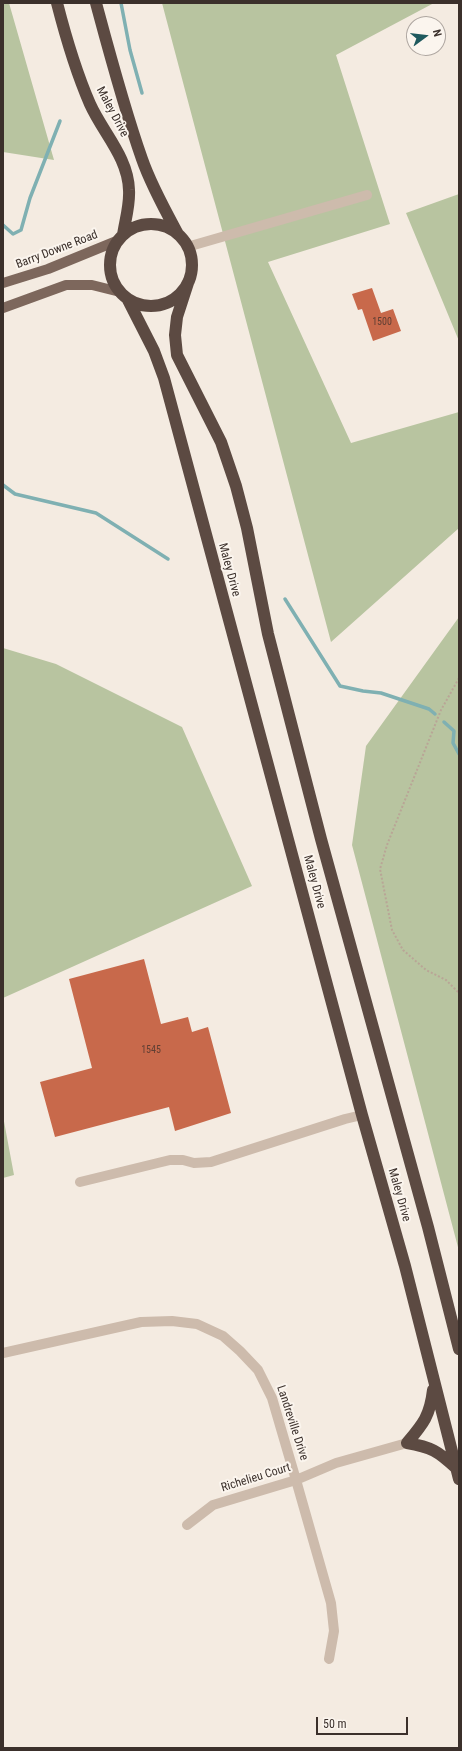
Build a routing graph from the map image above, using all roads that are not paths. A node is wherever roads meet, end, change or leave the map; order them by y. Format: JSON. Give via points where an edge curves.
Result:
{"nodes":[{"id":1,"x":57,"y":3,"type":"edge"},
{"id":2,"x":96,"y":3,"type":"edge"},
{"id":3,"x":367,"y":195,"type":"dead end"},
{"id":4,"x":178,"y":235,"type":"junction"},
{"id":5,"x":121,"y":238,"type":"junction"},
{"id":6,"x":187,"y":246,"type":"junction"},
{"id":7,"x":189,"y":280,"type":"junction"},
{"id":8,"x":3,"y":283,"type":"edge"},
{"id":9,"x":123,"y":295,"type":"junction"},
{"id":10,"x":3,"y":308,"type":"edge"},
{"id":11,"x":362,"y":1115,"type":"junction"},
{"id":12,"x":80,"y":1182,"type":"dead end"},
{"id":13,"x":459,"y":1349,"type":"edge"},
{"id":14,"x":3,"y":1353,"type":"edge"},
{"id":15,"x":434,"y":1384,"type":"junction"},
{"id":16,"x":407,"y":1443,"type":"junction"},
{"id":17,"x":458,"y":1473,"type":"edge"},
{"id":18,"x":296,"y":1480,"type":"junction"},
{"id":19,"x":187,"y":1525,"type":"dead end"},
{"id":20,"x":328,"y":1659,"type":"dead end"}],
"edges":[{"from":1,"to":5,"type":"highway","name":"Maley Drive","via":[[76,70],[91,106],[121,156],[126,173],[129,190]]},
{"from":2,"to":4,"type":"highway","name":"Maley Drive","via":[[142,160]]},
{"from":3,"to":6,"type":"street"},
{"from":4,"to":5,"type":"highway","via":[[166,227],[151,224],[136,227]]},
{"from":4,"to":6,"type":"highway"},
{"from":5,"to":8,"type":"main road","name":"Barry Downe Road","via":[[48,269]]},
{"from":5,"to":9,"type":"highway","via":[[110,260],[114,282]]},
{"from":6,"to":7,"type":"highway","via":[[191,261]]},
{"from":7,"to":9,"type":"highway","via":[[183,291],[174,299],[162,304],[138,304]]},
{"from":7,"to":13,"type":"highway","name":"Maley Drive","via":[[177,317],[177,355],[221,442],[236,486],[268,634]]},
{"from":9,"to":10,"type":"main road","via":[[92,285],[66,285]]},
{"from":9,"to":11,"type":"highway","name":"Maley Drive","via":[[154,351],[164,378]]},
{"from":11,"to":12,"type":"street","via":[[211,1162],[170,1160]]},
{"from":11,"to":15,"type":"highway","name":"Maley Drive","via":[[405,1266]]},
{"from":14,"to":18,"type":"street","name":"Landreville Drive","via":[[141,1322],[172,1321],[197,1324],[223,1336],[258,1370],[272,1398]]},
{"from":15,"to":16,"type":"highway","via":[[431,1407],[423,1424]]},
{"from":15,"to":17,"type":"highway","name":"Maley Drive"},
{"from":16,"to":17,"type":"highway","via":[[426,1446],[440,1453]]},
{"from":16,"to":18,"type":"street","name":"Richelieu Court","via":[[336,1463]]},
{"from":18,"to":19,"type":"street","name":"Richelieu Court","via":[[213,1505]]},
{"from":18,"to":20,"type":"street","name":"Landreville Drive","via":[[331,1603],[334,1631]]}]}
